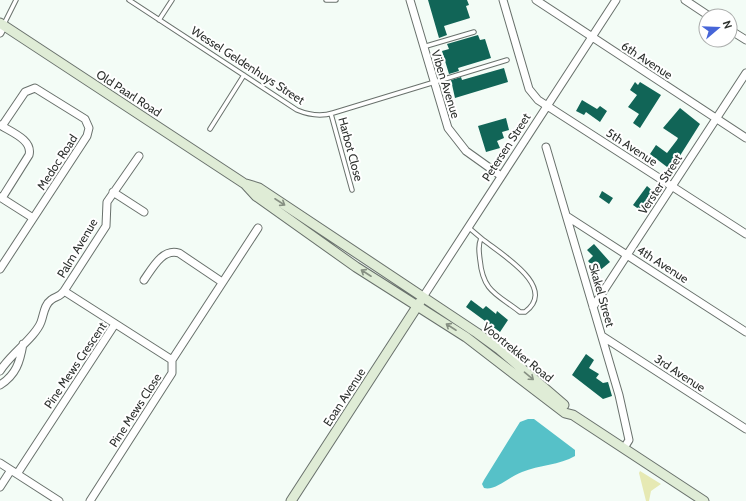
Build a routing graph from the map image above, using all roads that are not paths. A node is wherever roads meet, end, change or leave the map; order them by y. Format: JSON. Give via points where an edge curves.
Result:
{"nodes":[{"id":1,"x":16,"y":0,"type":"edge"},
{"id":2,"x":129,"y":0,"type":"edge"},
{"id":3,"x":172,"y":0,"type":"edge"},
{"id":4,"x":326,"y":0,"type":"edge"},
{"id":5,"x":336,"y":0,"type":"edge"},
{"id":6,"x":410,"y":0,"type":"edge"},
{"id":7,"x":504,"y":0,"type":"edge"},
{"id":8,"x":536,"y":0,"type":"edge"},
{"id":9,"x":616,"y":0,"type":"edge"},
{"id":10,"x":685,"y":0,"type":"edge"},
{"id":11,"x":698,"y":9,"type":"edge"},
{"id":12,"x":159,"y":20,"type":"junction"},
{"id":13,"x":1,"y":27,"type":"edge"},
{"id":14,"x":474,"y":32,"type":"dead end"},
{"id":15,"x":592,"y":37,"type":"junction"},
{"id":16,"x":423,"y":47,"type":"junction"},
{"id":17,"x":508,"y":60,"type":"dead end"},
{"id":18,"x":746,"y":73,"type":"edge"},
{"id":19,"x":244,"y":75,"type":"junction"},
{"id":20,"x":434,"y":84,"type":"junction"},
{"id":21,"x":547,"y":106,"type":"junction"},
{"id":22,"x":331,"y":114,"type":"junction"},
{"id":23,"x":716,"y":118,"type":"junction"},
{"id":24,"x":1,"y":126,"type":"edge"},
{"id":25,"x":210,"y":129,"type":"dead end"},
{"id":26,"x":746,"y":138,"type":"edge"},
{"id":27,"x":546,"y":147,"type":"dead end"},
{"id":28,"x":139,"y":156,"type":"dead end"},
{"id":29,"x":501,"y":176,"type":"junction"},
{"id":30,"x":245,"y":184,"type":"junction"},
{"id":31,"x":672,"y":186,"type":"junction"},
{"id":32,"x":352,"y":190,"type":"dead end"},
{"id":33,"x":113,"y":192,"type":"junction"},
{"id":34,"x":1,"y":197,"type":"edge"},
{"id":35,"x":144,"y":212,"type":"dead end"},
{"id":36,"x":568,"y":217,"type":"junction"},
{"id":37,"x":33,"y":218,"type":"junction"},
{"id":38,"x":468,"y":227,"type":"junction"},
{"id":39,"x":258,"y":228,"type":"dead end"},
{"id":40,"x":746,"y":234,"type":"edge"},
{"id":41,"x":481,"y":238,"type":"junction"},
{"id":42,"x":628,"y":254,"type":"junction"},
{"id":43,"x":0,"y":269,"type":"edge"},
{"id":44,"x":144,"y":280,"type":"dead end"},
{"id":45,"x":222,"y":282,"type":"junction"},
{"id":46,"x":64,"y":291,"type":"junction"},
{"id":47,"x":423,"y":297,"type":"junction"},
{"id":48,"x":417,"y":306,"type":"junction"},
{"id":49,"x":593,"y":307,"type":"junction"},
{"id":50,"x":115,"y":324,"type":"junction"},
{"id":51,"x":746,"y":332,"type":"edge"},
{"id":52,"x":602,"y":336,"type":"junction"},
{"id":53,"x":23,"y":344,"type":"junction"},
{"id":54,"x":172,"y":360,"type":"junction"},
{"id":55,"x":5,"y":364,"type":"junction"},
{"id":56,"x":16,"y":370,"type":"junction"},
{"id":57,"x":0,"y":371,"type":"edge"},
{"id":58,"x":0,"y":385,"type":"edge"},
{"id":59,"x":573,"y":415,"type":"junction"},
{"id":60,"x":746,"y":429,"type":"edge"},
{"id":61,"x":624,"y":448,"type":"junction"},
{"id":62,"x":0,"y":463,"type":"edge"},
{"id":63,"x":14,"y":472,"type":"junction"},
{"id":64,"x":0,"y":487,"type":"edge"},
{"id":65,"x":59,"y":501,"type":"edge"},
{"id":66,"x":90,"y":501,"type":"edge"},
{"id":67,"x":291,"y":501,"type":"edge"},
{"id":68,"x":704,"y":501,"type":"edge"}],
"edges":[{"from":1,"to":13,"type":"lane"},
{"from":2,"to":12,"type":"lane","name":"Wessel Geldenhuys Street"},
{"from":3,"to":12,"type":"lane"},
{"from":4,"to":5,"type":"lane"},
{"from":6,"to":16,"type":"street","name":"Viben Avenue"},
{"from":7,"to":21,"type":"street","via":[[529,89]]},
{"from":8,"to":15,"type":"street","name":"6th Avenue"},
{"from":9,"to":15,"type":"street","name":"Petersen Street"},
{"from":10,"to":11,"type":"street"},
{"from":12,"to":19,"type":"lane","name":"Wessel Geldenhuys Street"},
{"from":13,"to":30,"type":"main road","name":"Old Paarl Road"},
{"from":14,"to":16,"type":"lane"},
{"from":15,"to":21,"type":"street","name":"Petersen Street"},
{"from":15,"to":23,"type":"street","name":"6th Avenue"},
{"from":16,"to":20,"type":"street","name":"Viben Avenue"},
{"from":17,"to":20,"type":"lane","name":"Wessel Geldenhuys Street"},
{"from":18,"to":23,"type":"street","name":"Verster Street"},
{"from":19,"to":22,"type":"lane","name":"Wessel Geldenhuys Street","via":[[303,113],[316,116]]},
{"from":19,"to":25,"type":"lane"},
{"from":20,"to":22,"type":"lane","name":"Wessel Geldenhuys Street"},
{"from":20,"to":29,"type":"street","name":"Viben Avenue","via":[[444,120],[453,136],[473,158]]},
{"from":21,"to":29,"type":"street","name":"Petersen Street"},
{"from":21,"to":31,"type":"street","name":"5th Avenue"},
{"from":22,"to":32,"type":"lane","name":"Harbot Close"},
{"from":23,"to":26,"type":"street","name":"6th Avenue"},
{"from":23,"to":31,"type":"street","name":"Verster Street"},
{"from":24,"to":34,"type":"street","via":[[26,142],[30,150]]},
{"from":24,"to":37,"type":"street","name":"Medoc Road","via":[[25,92],[35,88],[85,118],[88,123],[88,134]]},
{"from":27,"to":36,"type":"street","name":"Skakel Street"},
{"from":28,"to":33,"type":"street","name":"Palm Avenue"},
{"from":29,"to":38,"type":"street","name":"Petersen Street"},
{"from":30,"to":47,"type":"main road","name":"Old Paarl Road","one_way":true,"via":[[259,188]]},
{"from":48,"to":30,"type":"main road","name":"Old Paarl Road","one_way":true,"via":[[356,267],[262,200]]},
{"from":31,"to":40,"type":"street","name":"5th Avenue"},
{"from":31,"to":42,"type":"street","name":"Verster Street"},
{"from":33,"to":35,"type":"street"},
{"from":33,"to":46,"type":"street","name":"Palm Avenue","via":[[106,203],[106,226]]},
{"from":34,"to":37,"type":"street"},
{"from":36,"to":42,"type":"street","name":"4th Avenue"},
{"from":36,"to":49,"type":"street","name":"Skakel Street"},
{"from":37,"to":43,"type":"street","name":"Medoc Road"},
{"from":38,"to":41,"type":"lane"},
{"from":38,"to":47,"type":"street","name":"Petersen Street"},
{"from":39,"to":45,"type":"street","name":"Pine Mews Close"},
{"from":41,"to":41,"type":"lane","via":[[479,250],[483,280],[496,294],[520,312],[525,312],[536,294],[531,279]]},
{"from":42,"to":49,"type":"street","name":"Verster Street"},
{"from":42,"to":51,"type":"street","name":"4th Avenue"},
{"from":44,"to":45,"type":"street","via":[[160,258],[172,252]]},
{"from":45,"to":54,"type":"street","name":"Pine Mews Close"},
{"from":46,"to":50,"type":"street"},
{"from":46,"to":53,"type":"street","name":"Palm Avenue","via":[[51,300],[44,310],[41,322]]},
{"from":47,"to":48,"type":"main road","name":"Petersen Street"},
{"from":47,"to":59,"type":"main road","name":"Voortrekker Road","one_way":true,"via":[[499,349]]},
{"from":59,"to":48,"type":"main road","name":"Voortrekker Road","one_way":true,"via":[[565,413],[466,336]]},
{"from":48,"to":67,"type":"main road","name":"Eoan Avenue"},
{"from":49,"to":52,"type":"street","name":"Skakel Street"},
{"from":50,"to":54,"type":"street","name":"Pine Mews Crescent"},
{"from":50,"to":63,"type":"street","name":"Pine Mews Crescent"},
{"from":52,"to":60,"type":"street","name":"3rd Avenue"},
{"from":52,"to":61,"type":"street","name":"Skakel Street","via":[[627,427],[628,440]]},
{"from":53,"to":55,"type":"street","name":"Palm Avenue"},
{"from":53,"to":56,"type":"street","name":"Palm Avenue"},
{"from":54,"to":66,"type":"street","name":"Pine Mews Close","via":[[172,373]]},
{"from":55,"to":56,"type":"street"},
{"from":55,"to":57,"type":"street","name":"Palm Avenue"},
{"from":56,"to":58,"type":"street","name":"Palm Avenue"},
{"from":59,"to":61,"type":"main road","name":"Voortrekker Road"},
{"from":61,"to":68,"type":"main road","name":"Voortrekker Road"},
{"from":62,"to":63,"type":"street"},
{"from":63,"to":64,"type":"street","name":"Pine Mews Crescent"},
{"from":63,"to":65,"type":"street"}]}
